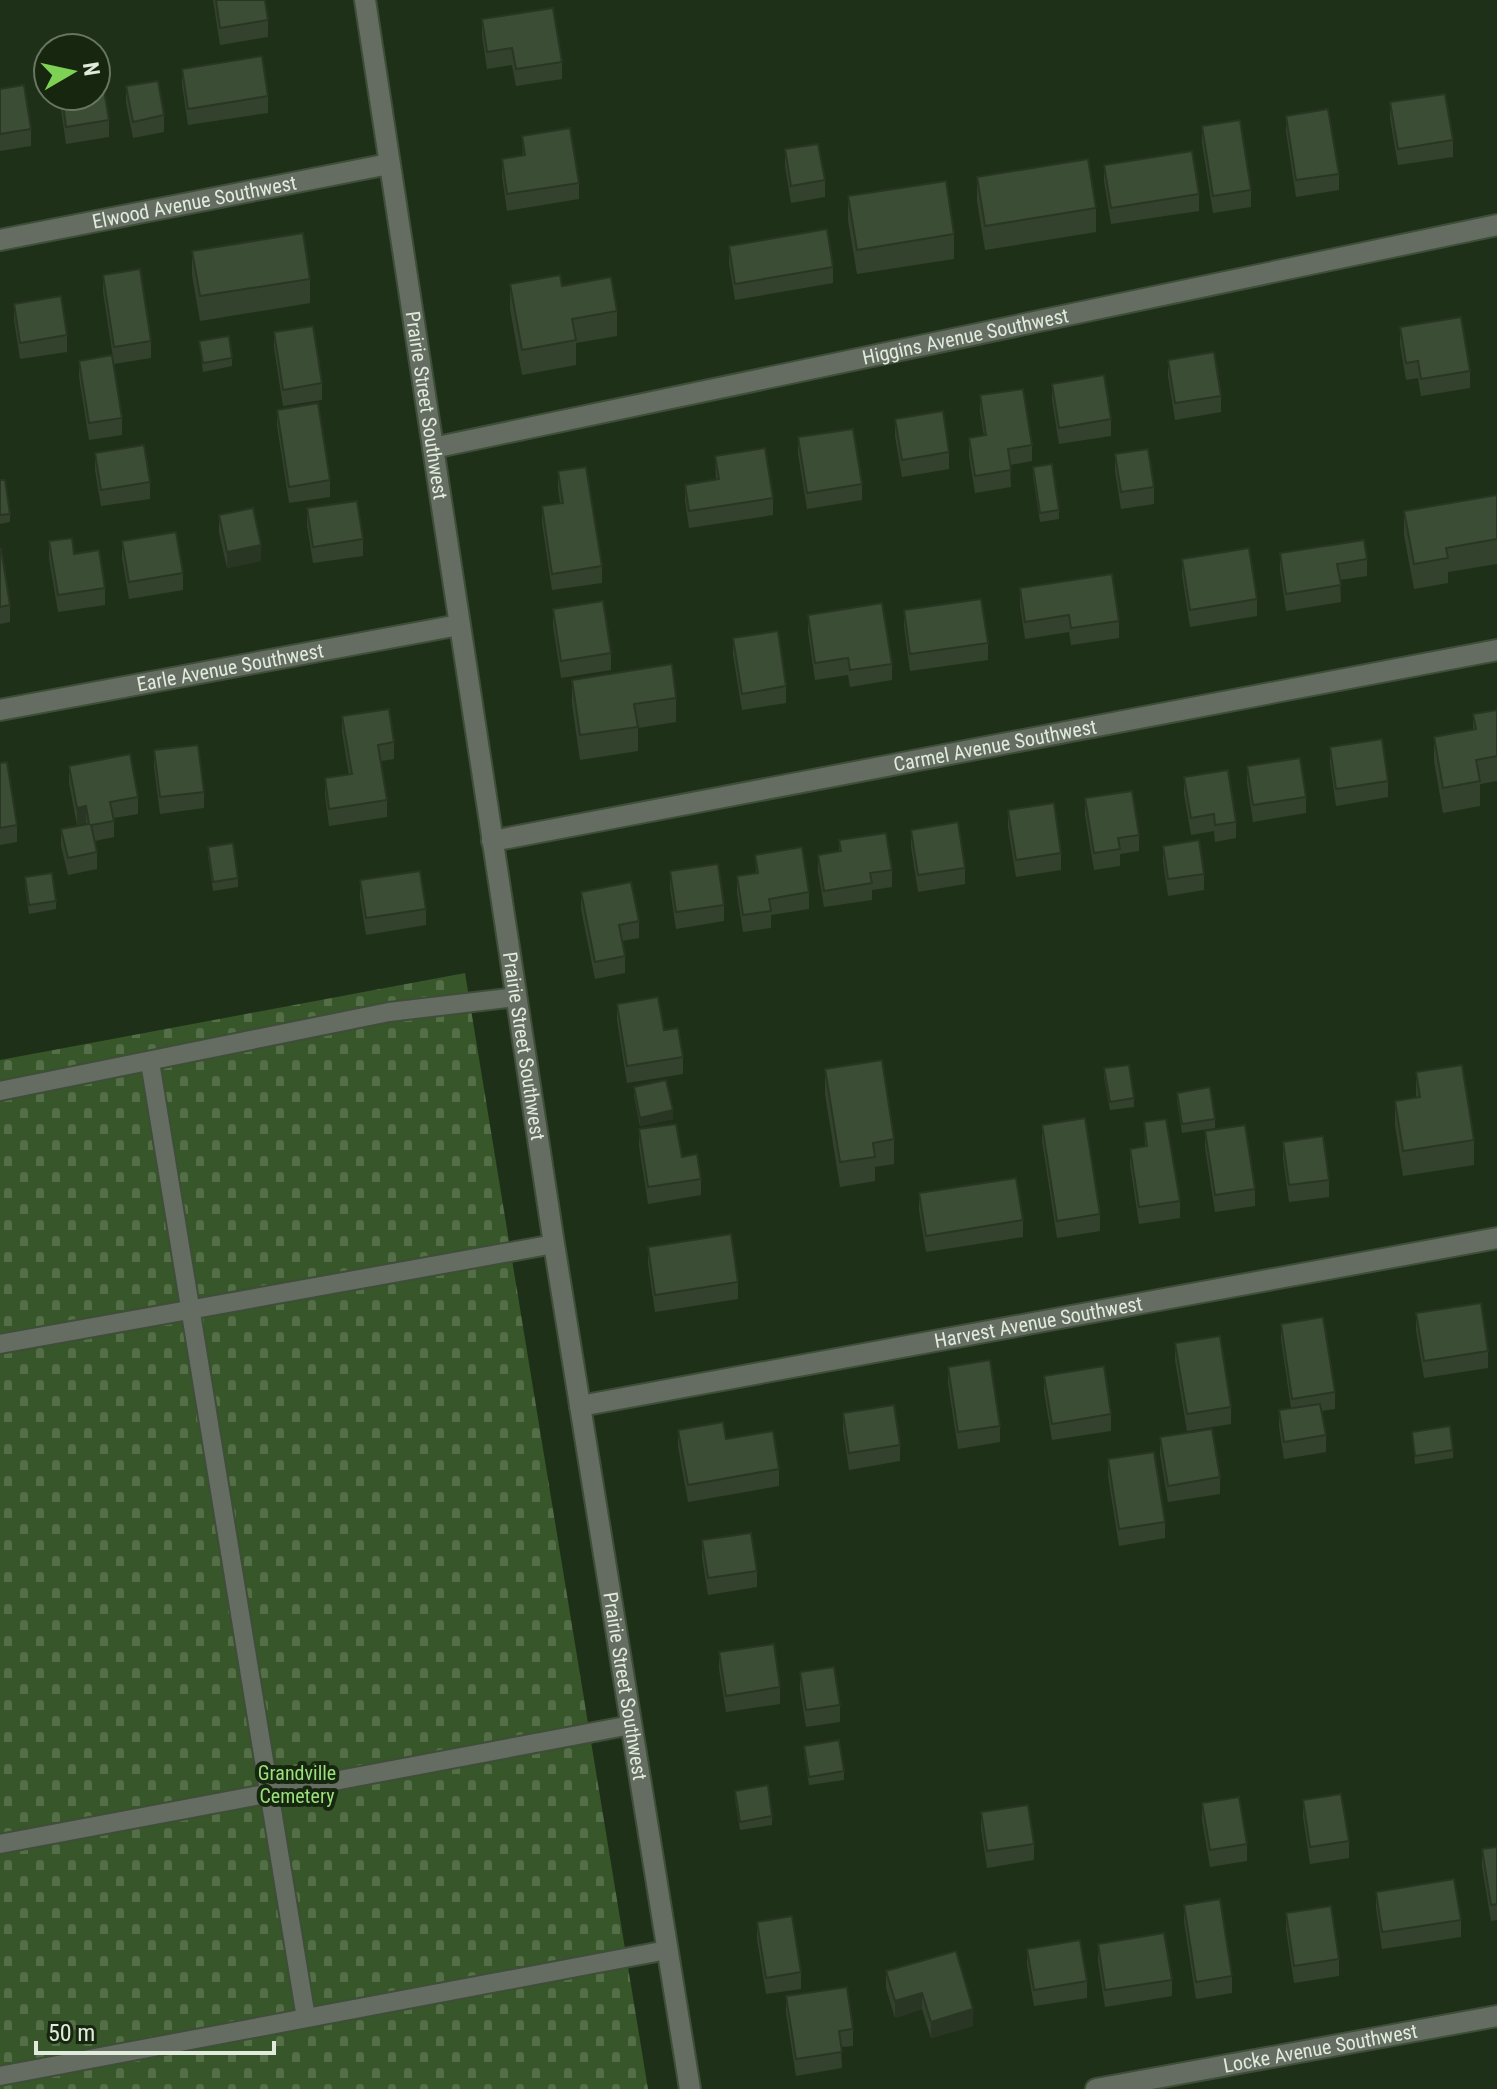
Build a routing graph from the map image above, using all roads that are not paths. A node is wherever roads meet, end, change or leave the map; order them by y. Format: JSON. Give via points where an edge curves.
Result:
{"nodes":[{"id":1,"x":365,"y":0,"type":"edge"},
{"id":2,"x":389,"y":164,"type":"junction"},
{"id":3,"x":1497,"y":225,"type":"edge"},
{"id":4,"x":0,"y":240,"type":"edge"},
{"id":5,"x":433,"y":448,"type":"junction"},
{"id":6,"x":459,"y":625,"type":"junction"},
{"id":7,"x":1497,"y":650,"type":"edge"},
{"id":8,"x":0,"y":710,"type":"edge"},
{"id":9,"x":492,"y":841,"type":"junction"},
{"id":10,"x":516,"y":997,"type":"junction"},
{"id":11,"x":150,"y":1062,"type":"junction"},
{"id":12,"x":0,"y":1091,"type":"edge"},
{"id":13,"x":1497,"y":1238,"type":"edge"},
{"id":14,"x":554,"y":1244,"type":"junction"},
{"id":15,"x":191,"y":1310,"type":"junction"},
{"id":16,"x":0,"y":1344,"type":"edge"},
{"id":17,"x":580,"y":1406,"type":"junction"},
{"id":18,"x":631,"y":1725,"type":"junction"},
{"id":19,"x":270,"y":1793,"type":"junction"},
{"id":20,"x":0,"y":1844,"type":"edge"},
{"id":21,"x":667,"y":1950,"type":"junction"},
{"id":22,"x":1497,"y":2016,"type":"edge"},
{"id":23,"x":306,"y":2018,"type":"junction"},
{"id":24,"x":0,"y":2076,"type":"edge"},
{"id":25,"x":690,"y":2089,"type":"edge"},
{"id":26,"x":1096,"y":2089,"type":"edge"}],
"edges":[{"from":1,"to":2,"type":"street","name":"Prairie Street Southwest"},
{"from":2,"to":4,"type":"street","name":"Elwood Avenue Southwest"},
{"from":2,"to":5,"type":"street","name":"Prairie Street Southwest"},
{"from":3,"to":5,"type":"street","name":"Higgins Avenue Southwest"},
{"from":5,"to":6,"type":"street","name":"Prairie Street Southwest"},
{"from":6,"to":8,"type":"street","name":"Earle Avenue Southwest"},
{"from":6,"to":9,"type":"street","name":"Prairie Street Southwest"},
{"from":7,"to":9,"type":"street","name":"Carmel Avenue Southwest"},
{"from":9,"to":10,"type":"street","name":"Prairie Street Southwest"},
{"from":10,"to":11,"type":"lane","via":[[389,1012]]},
{"from":10,"to":14,"type":"street","name":"Prairie Street Southwest"},
{"from":11,"to":12,"type":"lane"},
{"from":11,"to":15,"type":"lane"},
{"from":13,"to":17,"type":"street","name":"Harvest Avenue Southwest"},
{"from":14,"to":15,"type":"lane"},
{"from":14,"to":17,"type":"street","name":"Prairie Street Southwest"},
{"from":15,"to":16,"type":"lane"},
{"from":15,"to":19,"type":"lane"},
{"from":17,"to":18,"type":"street","name":"Prairie Street Southwest"},
{"from":18,"to":19,"type":"lane"},
{"from":18,"to":21,"type":"street","name":"Prairie Street Southwest"},
{"from":19,"to":20,"type":"lane"},
{"from":19,"to":23,"type":"lane"},
{"from":21,"to":23,"type":"lane"},
{"from":21,"to":25,"type":"street","name":"Prairie Street Southwest"},
{"from":22,"to":26,"type":"street","name":"Locke Avenue Southwest"},
{"from":23,"to":24,"type":"lane"}]}
